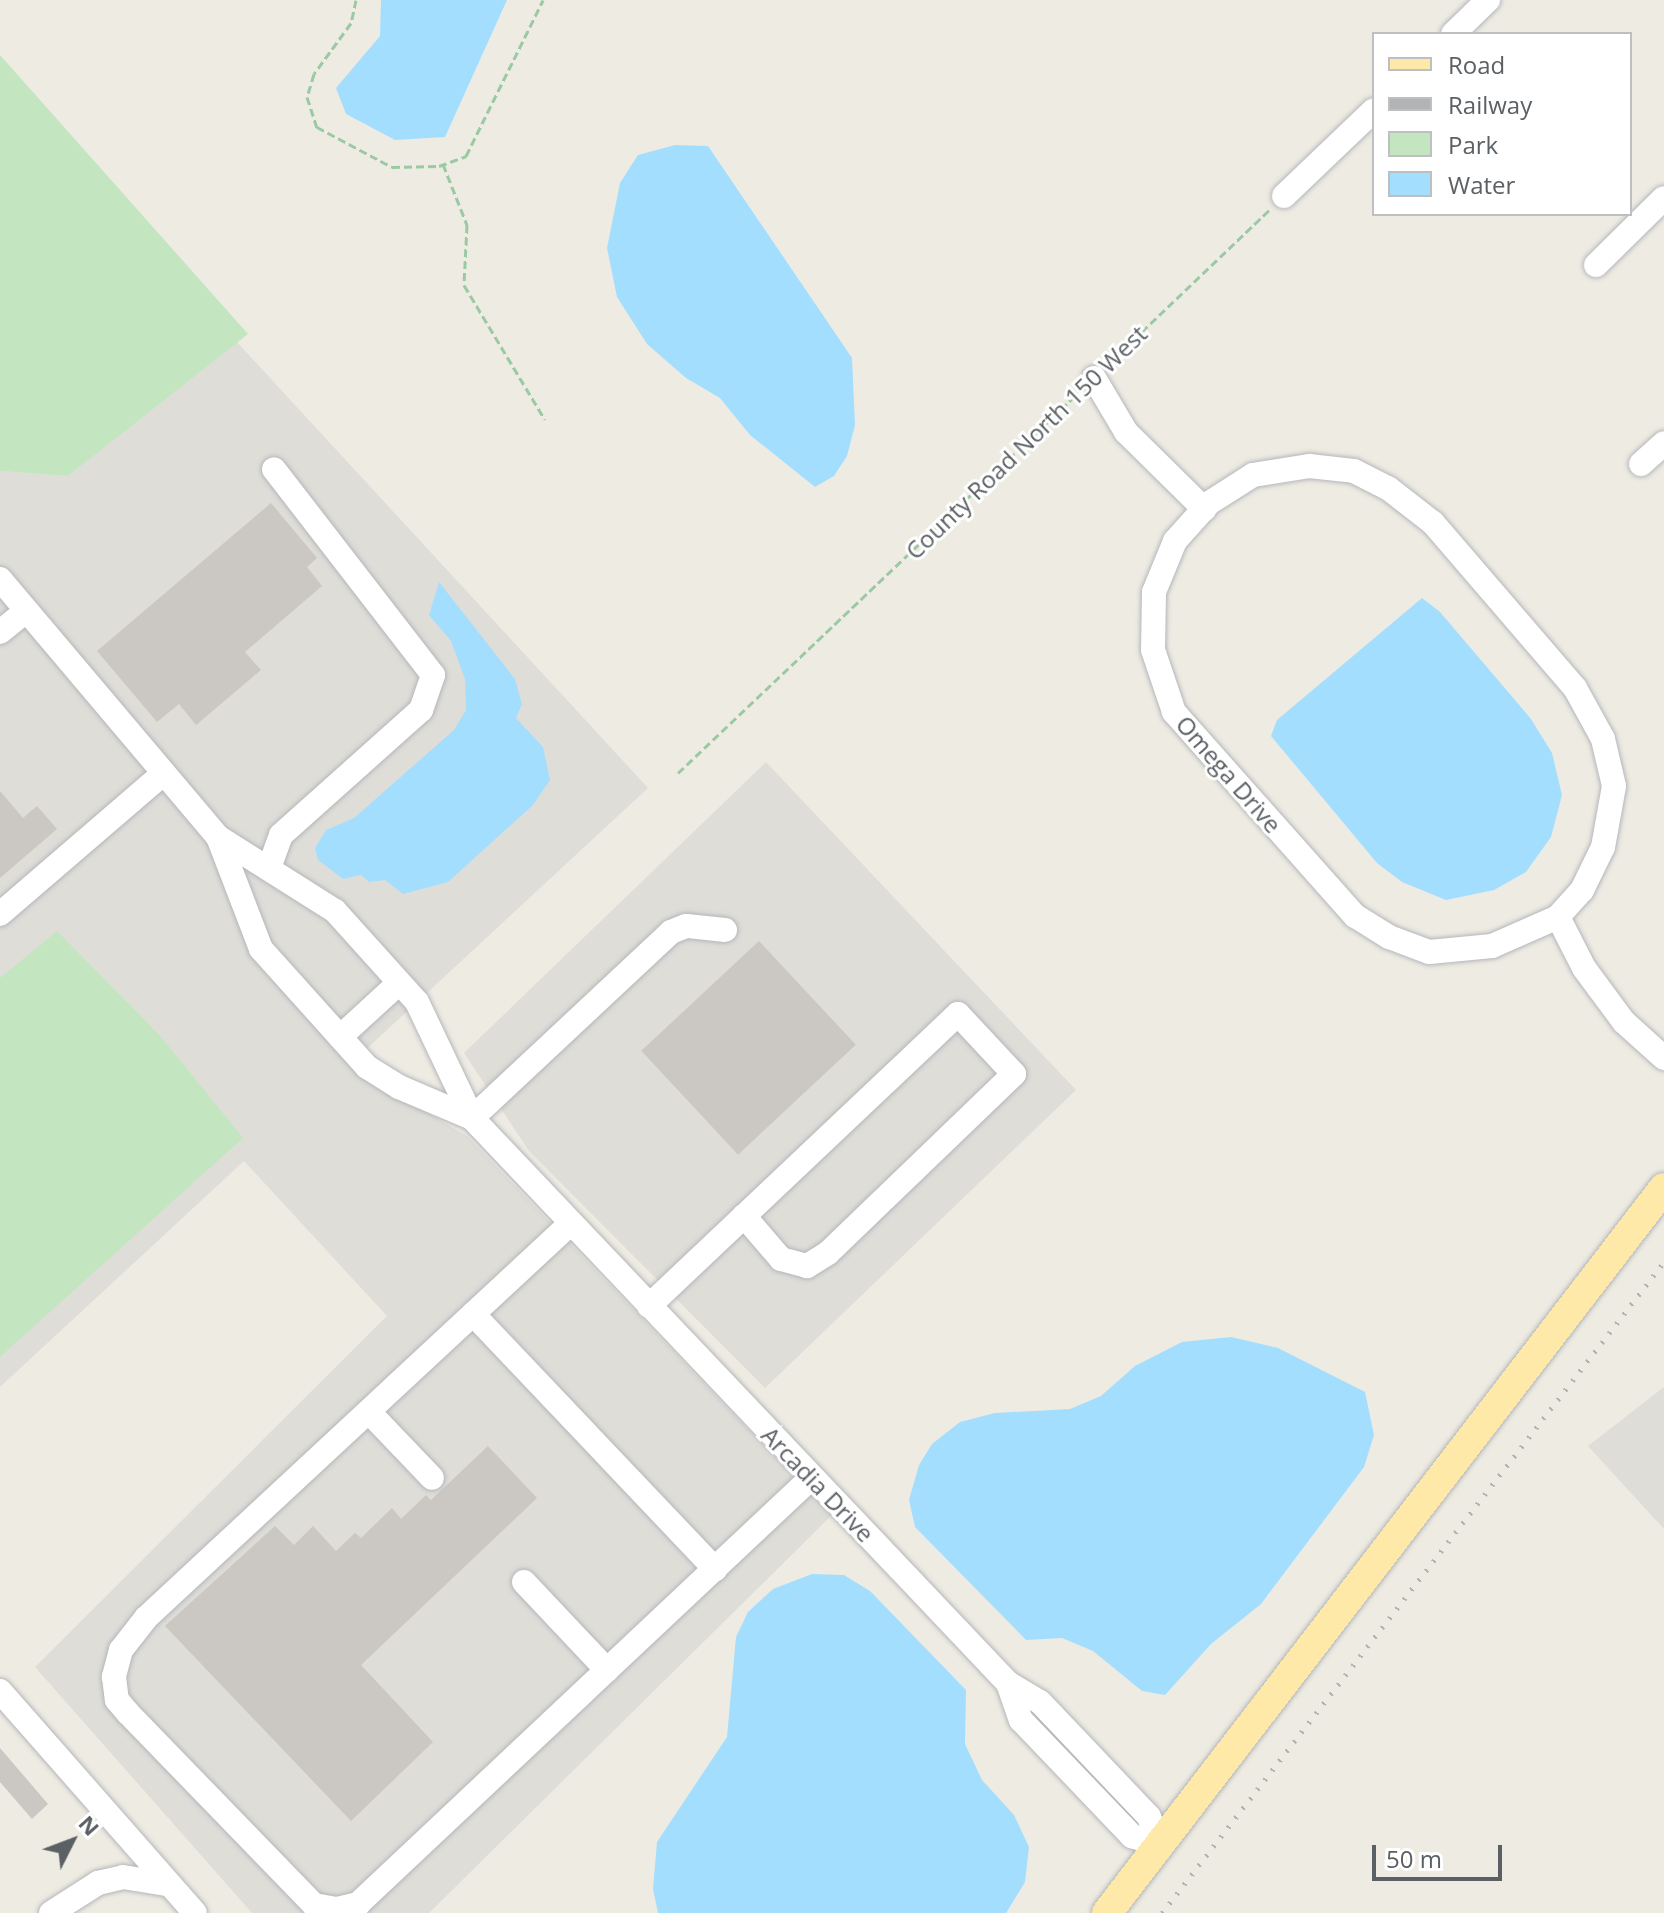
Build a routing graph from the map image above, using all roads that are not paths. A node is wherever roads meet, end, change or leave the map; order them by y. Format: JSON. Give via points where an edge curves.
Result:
{"nodes":[{"id":1,"x":1488,"y":0,"type":"edge"},
{"id":2,"x":1455,"y":32,"type":"edge"},
{"id":3,"x":1372,"y":112,"type":"edge"},
{"id":4,"x":1284,"y":196,"type":"road end"},
{"id":5,"x":1664,"y":198,"type":"edge"},
{"id":6,"x":1596,"y":265,"type":"dead end"},
{"id":7,"x":1094,"y":378,"type":"road end"},
{"id":8,"x":1664,"y":443,"type":"edge"},
{"id":9,"x":1641,"y":464,"type":"dead end"},
{"id":10,"x":274,"y":469,"type":"dead end"},
{"id":11,"x":1204,"y":509,"type":"junction"},
{"id":12,"x":1,"y":585,"type":"edge"},
{"id":13,"x":26,"y":611,"type":"junction"},
{"id":14,"x":0,"y":632,"type":"edge"},
{"id":15,"x":164,"y":773,"type":"junction"},
{"id":16,"x":218,"y":837,"type":"junction"},
{"id":17,"x":269,"y":868,"type":"junction"},
{"id":18,"x":0,"y":914,"type":"edge"},
{"id":19,"x":1558,"y":917,"type":"junction"},
{"id":20,"x":725,"y":930,"type":"dead end"},
{"id":21,"x":399,"y":983,"type":"junction"},
{"id":22,"x":340,"y":1037,"type":"junction"},
{"id":23,"x":1664,"y":1058,"type":"edge"},
{"id":24,"x":472,"y":1118,"type":"junction"},
{"id":25,"x":1664,"y":1188,"type":"edge"},
{"id":26,"x":744,"y":1216,"type":"junction"},
{"id":27,"x":571,"y":1223,"type":"junction"},
{"id":28,"x":649,"y":1306,"type":"junction"},
{"id":29,"x":473,"y":1314,"type":"junction"},
{"id":30,"x":369,"y":1412,"type":"junction"},
{"id":31,"x":812,"y":1477,"type":"junction"},
{"id":32,"x":432,"y":1478,"type":"dead end"},
{"id":33,"x":715,"y":1569,"type":"junction"},
{"id":34,"x":524,"y":1582,"type":"dead end"},
{"id":35,"x":607,"y":1670,"type":"junction"},
{"id":36,"x":0,"y":1691,"type":"edge"},
{"id":37,"x":1159,"y":1845,"type":"junction"},
{"id":38,"x":167,"y":1884,"type":"junction"},
{"id":39,"x":51,"y":1913,"type":"edge"},
{"id":40,"x":195,"y":1913,"type":"edge"},
{"id":41,"x":1107,"y":1913,"type":"edge"}],
"edges":[{"from":1,"to":2,"type":"street"},
{"from":3,"to":4,"type":"street"},
{"from":5,"to":6,"type":"street"},
{"from":7,"to":11,"type":"street","via":[[1126,432]]},
{"from":8,"to":9,"type":"street"},
{"from":10,"to":17,"type":"street","via":[[433,675],[421,710],[281,835]]},
{"from":11,"to":19,"type":"street","name":"Omega Drive","via":[[1175,541],[1154,592],[1153,650],[1174,712],[1355,916],[1389,937],[1429,952],[1492,946]]},
{"from":11,"to":19,"type":"street","name":"Omega Drive","via":[[1253,475],[1309,466],[1354,471],[1388,488],[1433,523],[1575,688],[1603,739],[1614,786],[1603,847],[1582,890]]},
{"from":12,"to":13,"type":"street"},
{"from":13,"to":14,"type":"street"},
{"from":13,"to":15,"type":"street"},
{"from":15,"to":16,"type":"street"},
{"from":15,"to":18,"type":"street"},
{"from":16,"to":17,"type":"street"},
{"from":16,"to":22,"type":"street","via":[[261,949]]},
{"from":17,"to":21,"type":"street","via":[[335,911]]},
{"from":19,"to":23,"type":"street","via":[[1584,968],[1616,1011]]},
{"from":20,"to":24,"type":"street","via":[[696,926],[671,932]]},
{"from":21,"to":22,"type":"street"},
{"from":21,"to":24,"type":"street","via":[[429,1020]]},
{"from":22,"to":24,"type":"street","via":[[367,1067],[399,1087]]},
{"from":24,"to":27,"type":"street","name":"Arcadia Drive"},
{"from":25,"to":37,"type":"main road"},
{"from":26,"to":26,"type":"street","via":[[958,1014],[1014,1074],[828,1253],[807,1266],[781,1259]]},
{"from":26,"to":28,"type":"street"},
{"from":27,"to":28,"type":"street","name":"Arcadia Drive"},
{"from":27,"to":29,"type":"street"},
{"from":28,"to":31,"type":"street","name":"Arcadia Drive"},
{"from":29,"to":30,"type":"street"},
{"from":29,"to":33,"type":"street"},
{"from":30,"to":32,"type":"street"},
{"from":30,"to":35,"type":"street","via":[[146,1618],[121,1650],[114,1677],[117,1700],[128,1713],[291,1885],[314,1905],[337,1909],[370,1895]]},
{"from":31,"to":33,"type":"street"},
{"from":31,"to":37,"type":"street","name":"Arcadia Drive","via":[[1008,1683],[1021,1720],[1132,1836]]},
{"from":33,"to":35,"type":"street"},
{"from":34,"to":35,"type":"street"},
{"from":36,"to":38,"type":"street"},
{"from":37,"to":41,"type":"main road"},
{"from":38,"to":39,"type":"street","via":[[123,1877],[98,1883]]},
{"from":38,"to":40,"type":"street"}]}
